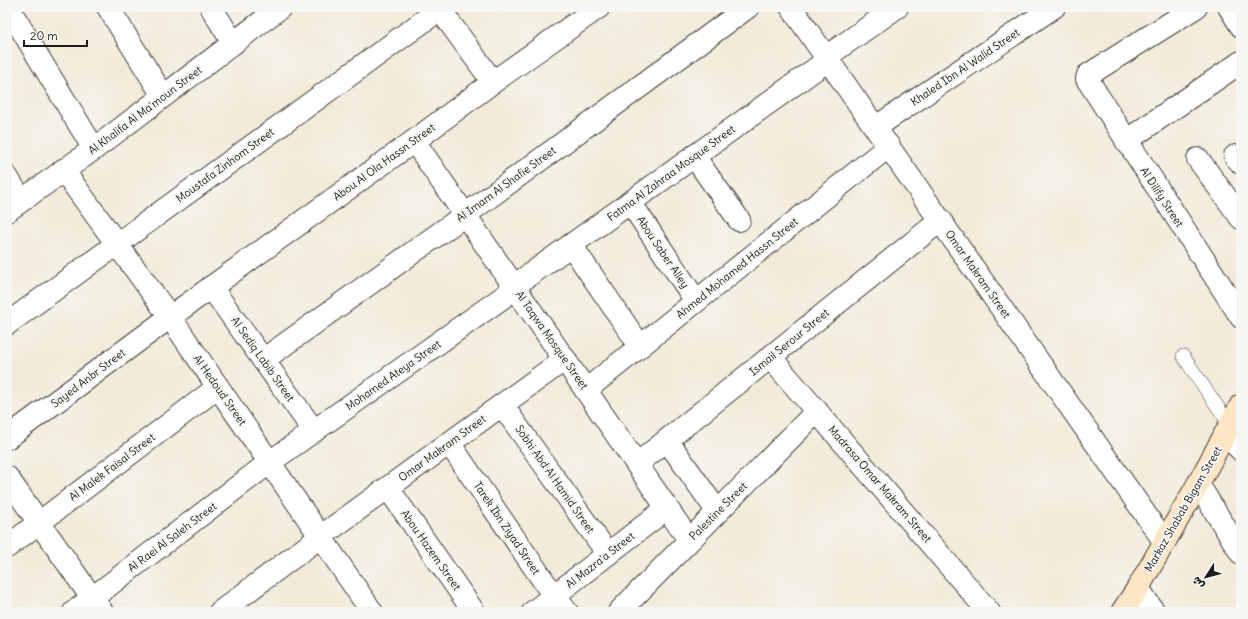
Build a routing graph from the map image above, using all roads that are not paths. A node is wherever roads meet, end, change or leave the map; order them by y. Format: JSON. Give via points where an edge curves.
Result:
{"nodes":[{"id":1,"x":8,"y":7,"type":"edge"},
{"id":2,"x":108,"y":7,"type":"edge"},
{"id":3,"x":210,"y":7,"type":"edge"},
{"id":4,"x":281,"y":7,"type":"edge"},
{"id":5,"x":599,"y":7,"type":"edge"},
{"id":6,"x":748,"y":7,"type":"edge"},
{"id":7,"x":791,"y":7,"type":"edge"},
{"id":8,"x":897,"y":7,"type":"edge"},
{"id":9,"x":1054,"y":7,"type":"edge"},
{"id":10,"x":1196,"y":7,"type":"edge"},
{"id":11,"x":1229,"y":7,"type":"edge"},
{"id":12,"x":440,"y":8,"type":"edge"},
{"id":13,"x":1241,"y":26,"type":"edge"},
{"id":14,"x":233,"y":43,"type":"junction"},
{"id":15,"x":827,"y":58,"type":"junction"},
{"id":16,"x":1241,"y":62,"type":"edge"},
{"id":17,"x":493,"y":82,"type":"junction"},
{"id":18,"x":163,"y":96,"type":"junction"},
{"id":19,"x":876,"y":127,"type":"junction"},
{"id":20,"x":414,"y":141,"type":"junction"},
{"id":21,"x":1126,"y":142,"type":"junction"},
{"id":22,"x":889,"y":146,"type":"junction"},
{"id":23,"x":94,"y":149,"type":"junction"},
{"id":24,"x":694,"y":156,"type":"junction"},
{"id":25,"x":1198,"y":159,"type":"dead end"},
{"id":26,"x":63,"y":170,"type":"junction"},
{"id":27,"x":7,"y":176,"type":"edge"},
{"id":28,"x":630,"y":202,"type":"junction"},
{"id":29,"x":14,"y":206,"type":"edge"},
{"id":30,"x":465,"y":215,"type":"junction"},
{"id":31,"x":1241,"y":218,"type":"edge"},
{"id":32,"x":739,"y":220,"type":"dead end"},
{"id":33,"x":941,"y":220,"type":"junction"},
{"id":34,"x":116,"y":244,"type":"junction"},
{"id":35,"x":570,"y":245,"type":"junction"},
{"id":36,"x":211,"y":287,"type":"junction"},
{"id":37,"x":515,"y":287,"type":"junction"},
{"id":38,"x":696,"y":301,"type":"junction"},
{"id":39,"x":170,"y":317,"type":"junction"},
{"id":40,"x":1241,"y":317,"type":"edge"},
{"id":41,"x":7,"y":324,"type":"edge"},
{"id":42,"x":640,"y":346,"type":"junction"},
{"id":43,"x":1182,"y":356,"type":"dead end"},
{"id":44,"x":770,"y":357,"type":"junction"},
{"id":45,"x":565,"y":359,"type":"junction"},
{"id":46,"x":263,"y":360,"type":"junction"},
{"id":47,"x":218,"y":387,"type":"junction"},
{"id":48,"x":586,"y":390,"type":"junction"},
{"id":49,"x":502,"y":405,"type":"junction"},
{"id":50,"x":1241,"y":406,"type":"edge"},
{"id":51,"x":817,"y":411,"type":"junction"},
{"id":52,"x":1228,"y":429,"type":"junction"},
{"id":53,"x":314,"y":431,"type":"junction"},
{"id":54,"x":7,"y":438,"type":"edge"},
{"id":55,"x":667,"y":440,"type":"junction"},
{"id":56,"x":449,"y":443,"type":"junction"},
{"id":57,"x":1241,"y":450,"type":"edge"},
{"id":58,"x":270,"y":462,"type":"junction"},
{"id":59,"x":636,"y":464,"type":"junction"},
{"id":60,"x":7,"y":477,"type":"edge"},
{"id":61,"x":1198,"y":484,"type":"junction"},
{"id":62,"x":388,"y":488,"type":"junction"},
{"id":63,"x":667,"y":508,"type":"junction"},
{"id":64,"x":717,"y":512,"type":"junction"},
{"id":65,"x":39,"y":523,"type":"junction"},
{"id":66,"x":320,"y":537,"type":"junction"},
{"id":67,"x":689,"y":540,"type":"junction"},
{"id":68,"x":1164,"y":541,"type":"junction"},
{"id":69,"x":7,"y":547,"type":"edge"},
{"id":70,"x":1241,"y":553,"type":"edge"},
{"id":71,"x":608,"y":554,"type":"junction"},
{"id":72,"x":1138,"y":588,"type":"junction"},
{"id":73,"x":560,"y":604,"type":"edge"},
{"id":74,"x":97,"y":605,"type":"edge"},
{"id":75,"x":74,"y":612,"type":"edge"},
{"id":76,"x":220,"y":612,"type":"edge"},
{"id":77,"x":372,"y":612,"type":"edge"},
{"id":78,"x":474,"y":612,"type":"edge"},
{"id":79,"x":533,"y":612,"type":"edge"},
{"id":80,"x":619,"y":612,"type":"edge"},
{"id":81,"x":990,"y":612,"type":"edge"},
{"id":82,"x":1122,"y":612,"type":"edge"},
{"id":83,"x":1154,"y":612,"type":"edge"}],
"edges":[{"from":1,"to":23,"type":"street"},
{"from":2,"to":18,"type":"street"},
{"from":3,"to":14,"type":"street"},
{"from":4,"to":14,"type":"street","name":"Al Khalifa Al Ma'moun Street"},
{"from":5,"to":17,"type":"street","name":"Abou Al Ola Hassn Street"},
{"from":6,"to":30,"type":"street","name":"Al Imam Al Shafie Street"},
{"from":7,"to":15,"type":"street","name":"Omar Makram Street"},
{"from":8,"to":15,"type":"street","name":"Fatma Al Zahraa Mosque Street"},
{"from":9,"to":19,"type":"street","name":"Khaled Ibn Al Walid Street"},
{"from":10,"to":21,"type":"street","name":"Al Dilify Street","via":[[1088,75],[1088,82]]},
{"from":11,"to":13,"type":"street"},
{"from":12,"to":17,"type":"street"},
{"from":12,"to":34,"type":"street","name":"Moustafa Zinhom Street"},
{"from":14,"to":18,"type":"street","name":"Al Khalifa Al Ma'moun Street"},
{"from":15,"to":19,"type":"street","name":"Omar Makram Street"},
{"from":15,"to":24,"type":"street","name":"Fatma Al Zahraa Mosque Street"},
{"from":16,"to":21,"type":"street"},
{"from":17,"to":20,"type":"street","name":"Abou Al Ola Hassn Street"},
{"from":18,"to":23,"type":"street","name":"Al Khalifa Al Ma'moun Street"},
{"from":19,"to":22,"type":"street","name":"Omar Makram Street"},
{"from":20,"to":30,"type":"street","name":"Al Taqwa Mosque Street"},
{"from":20,"to":36,"type":"street","name":"Abou Al Ola Hassn Street"},
{"from":21,"to":40,"type":"street","name":"Al Dilify Street"},
{"from":22,"to":33,"type":"street","name":"Omar Makram Street"},
{"from":22,"to":38,"type":"street","name":"Ahmed Mohamed Hassn Street"},
{"from":23,"to":26,"type":"street","name":"Al Khalifa Al Ma'moun Street"},
{"from":24,"to":28,"type":"street","name":"Fatma Al Zahraa Mosque Street"},
{"from":24,"to":32,"type":"street"},
{"from":25,"to":31,"type":"street"},
{"from":26,"to":29,"type":"street","name":"Al Khalifa Al Ma'moun Street"},
{"from":26,"to":34,"type":"street","name":"Al Hedoud Street"},
{"from":27,"to":29,"type":"street"},
{"from":28,"to":35,"type":"street","name":"Fatma Al Zahraa Mosque Street"},
{"from":28,"to":38,"type":"street","name":"Abou Saber Alley"},
{"from":30,"to":37,"type":"street","name":"Al Taqwa Mosque Street"},
{"from":30,"to":46,"type":"street","name":"Al Imam Al Shafie Street"},
{"from":33,"to":44,"type":"street","name":"Ismail Serour Street"},
{"from":33,"to":68,"type":"street","name":"Omar Makram Street"},
{"from":34,"to":39,"type":"street","name":"Al Hedoud Street"},
{"from":34,"to":41,"type":"street","name":"Moustafa Zinhom Street"},
{"from":35,"to":37,"type":"street","name":"Fatma Al Zahraa Mosque Street"},
{"from":35,"to":42,"type":"street"},
{"from":36,"to":39,"type":"street","name":"Abou Al Ola Hassn Street"},
{"from":36,"to":46,"type":"street","name":"Al Sediq Labib Street"},
{"from":37,"to":45,"type":"street","name":"Al Taqwa Mosque Street"},
{"from":37,"to":53,"type":"street","name":"Mohamed Ateya Street"},
{"from":38,"to":42,"type":"street","name":"Ahmed Mohamed Hassn Street"},
{"from":39,"to":47,"type":"street","name":"Al Hedoud Street"},
{"from":39,"to":54,"type":"street","name":"Sayed Anbr Street"},
{"from":42,"to":48,"type":"street","name":"Ahmed Mohamed Hassn Street"},
{"from":43,"to":52,"type":"lane"},
{"from":44,"to":51,"type":"street","name":"Madrasa Omar Makram Street"},
{"from":44,"to":55,"type":"street","name":"Ismail Serour Street"},
{"from":45,"to":48,"type":"street","name":"Al Taqwa Mosque Street"},
{"from":45,"to":49,"type":"street","name":"Omar Makram Street"},
{"from":46,"to":53,"type":"street","name":"Al Sediq Labib Street"},
{"from":47,"to":58,"type":"street","name":"Al Hedoud Street"},
{"from":47,"to":65,"type":"street","name":"Al Malek Faisal Street"},
{"from":48,"to":59,"type":"street","name":"Al Taqwa Mosque Street"},
{"from":49,"to":56,"type":"street","name":"Omar Makram Street"},
{"from":49,"to":71,"type":"street","name":"Sobhi Abd Al Hamid Street"},
{"from":50,"to":52,"type":"main road","name":"Markaz Shabab Bigam Street"},
{"from":51,"to":64,"type":"street","name":"Palestine Street"},
{"from":51,"to":81,"type":"street","name":"Madrasa Omar Makram Street"},
{"from":52,"to":57,"type":"street"},
{"from":52,"to":61,"type":"main road","name":"Markaz Shabab Bigam Street"},
{"from":53,"to":58,"type":"street","name":"Mohamed Ateya Street"},
{"from":55,"to":59,"type":"street","name":"Ismail Serour Street"},
{"from":55,"to":64,"type":"street"},
{"from":56,"to":62,"type":"street","name":"Omar Makram Street"},
{"from":56,"to":73,"type":"street","name":"Tarek Ibn Ziyad Street"},
{"from":58,"to":66,"type":"street","name":"Al Hedoud Street"},
{"from":58,"to":74,"type":"street","name":"Al Raei Al Saleh Street"},
{"from":59,"to":63,"type":"street","name":"Al Taqwa Mosque Street"},
{"from":60,"to":65,"type":"street"},
{"from":61,"to":68,"type":"main road","name":"Markaz Shabab Bigam Street"},
{"from":61,"to":70,"type":"street"},
{"from":62,"to":66,"type":"street","name":"Omar Makram Street"},
{"from":62,"to":78,"type":"street","name":"Abou Hazem Street"},
{"from":63,"to":67,"type":"street","name":"Al Taqwa Mosque Street"},
{"from":63,"to":71,"type":"street","name":"Al Mazra'a Street"},
{"from":64,"to":67,"type":"street","name":"Palestine Street"},
{"from":65,"to":69,"type":"street","name":"Al Malek Faisal Street"},
{"from":65,"to":74,"type":"street"},
{"from":66,"to":76,"type":"street","name":"Omar Makram Street"},
{"from":66,"to":77,"type":"street","name":"Al Hedoud Street"},
{"from":67,"to":80,"type":"street","name":"Palestine Street"},
{"from":68,"to":72,"type":"main road","name":"Markaz Shabab Bigam Street"},
{"from":71,"to":73,"type":"street","name":"Al Mazra'a Street"},
{"from":72,"to":82,"type":"main road","name":"Markaz Shabab Bigam Street"},
{"from":72,"to":83,"type":"street"},
{"from":73,"to":79,"type":"street","name":"Al Mazra'a Street"},
{"from":74,"to":75,"type":"street","name":"Al Raei Al Saleh Street"}]}
